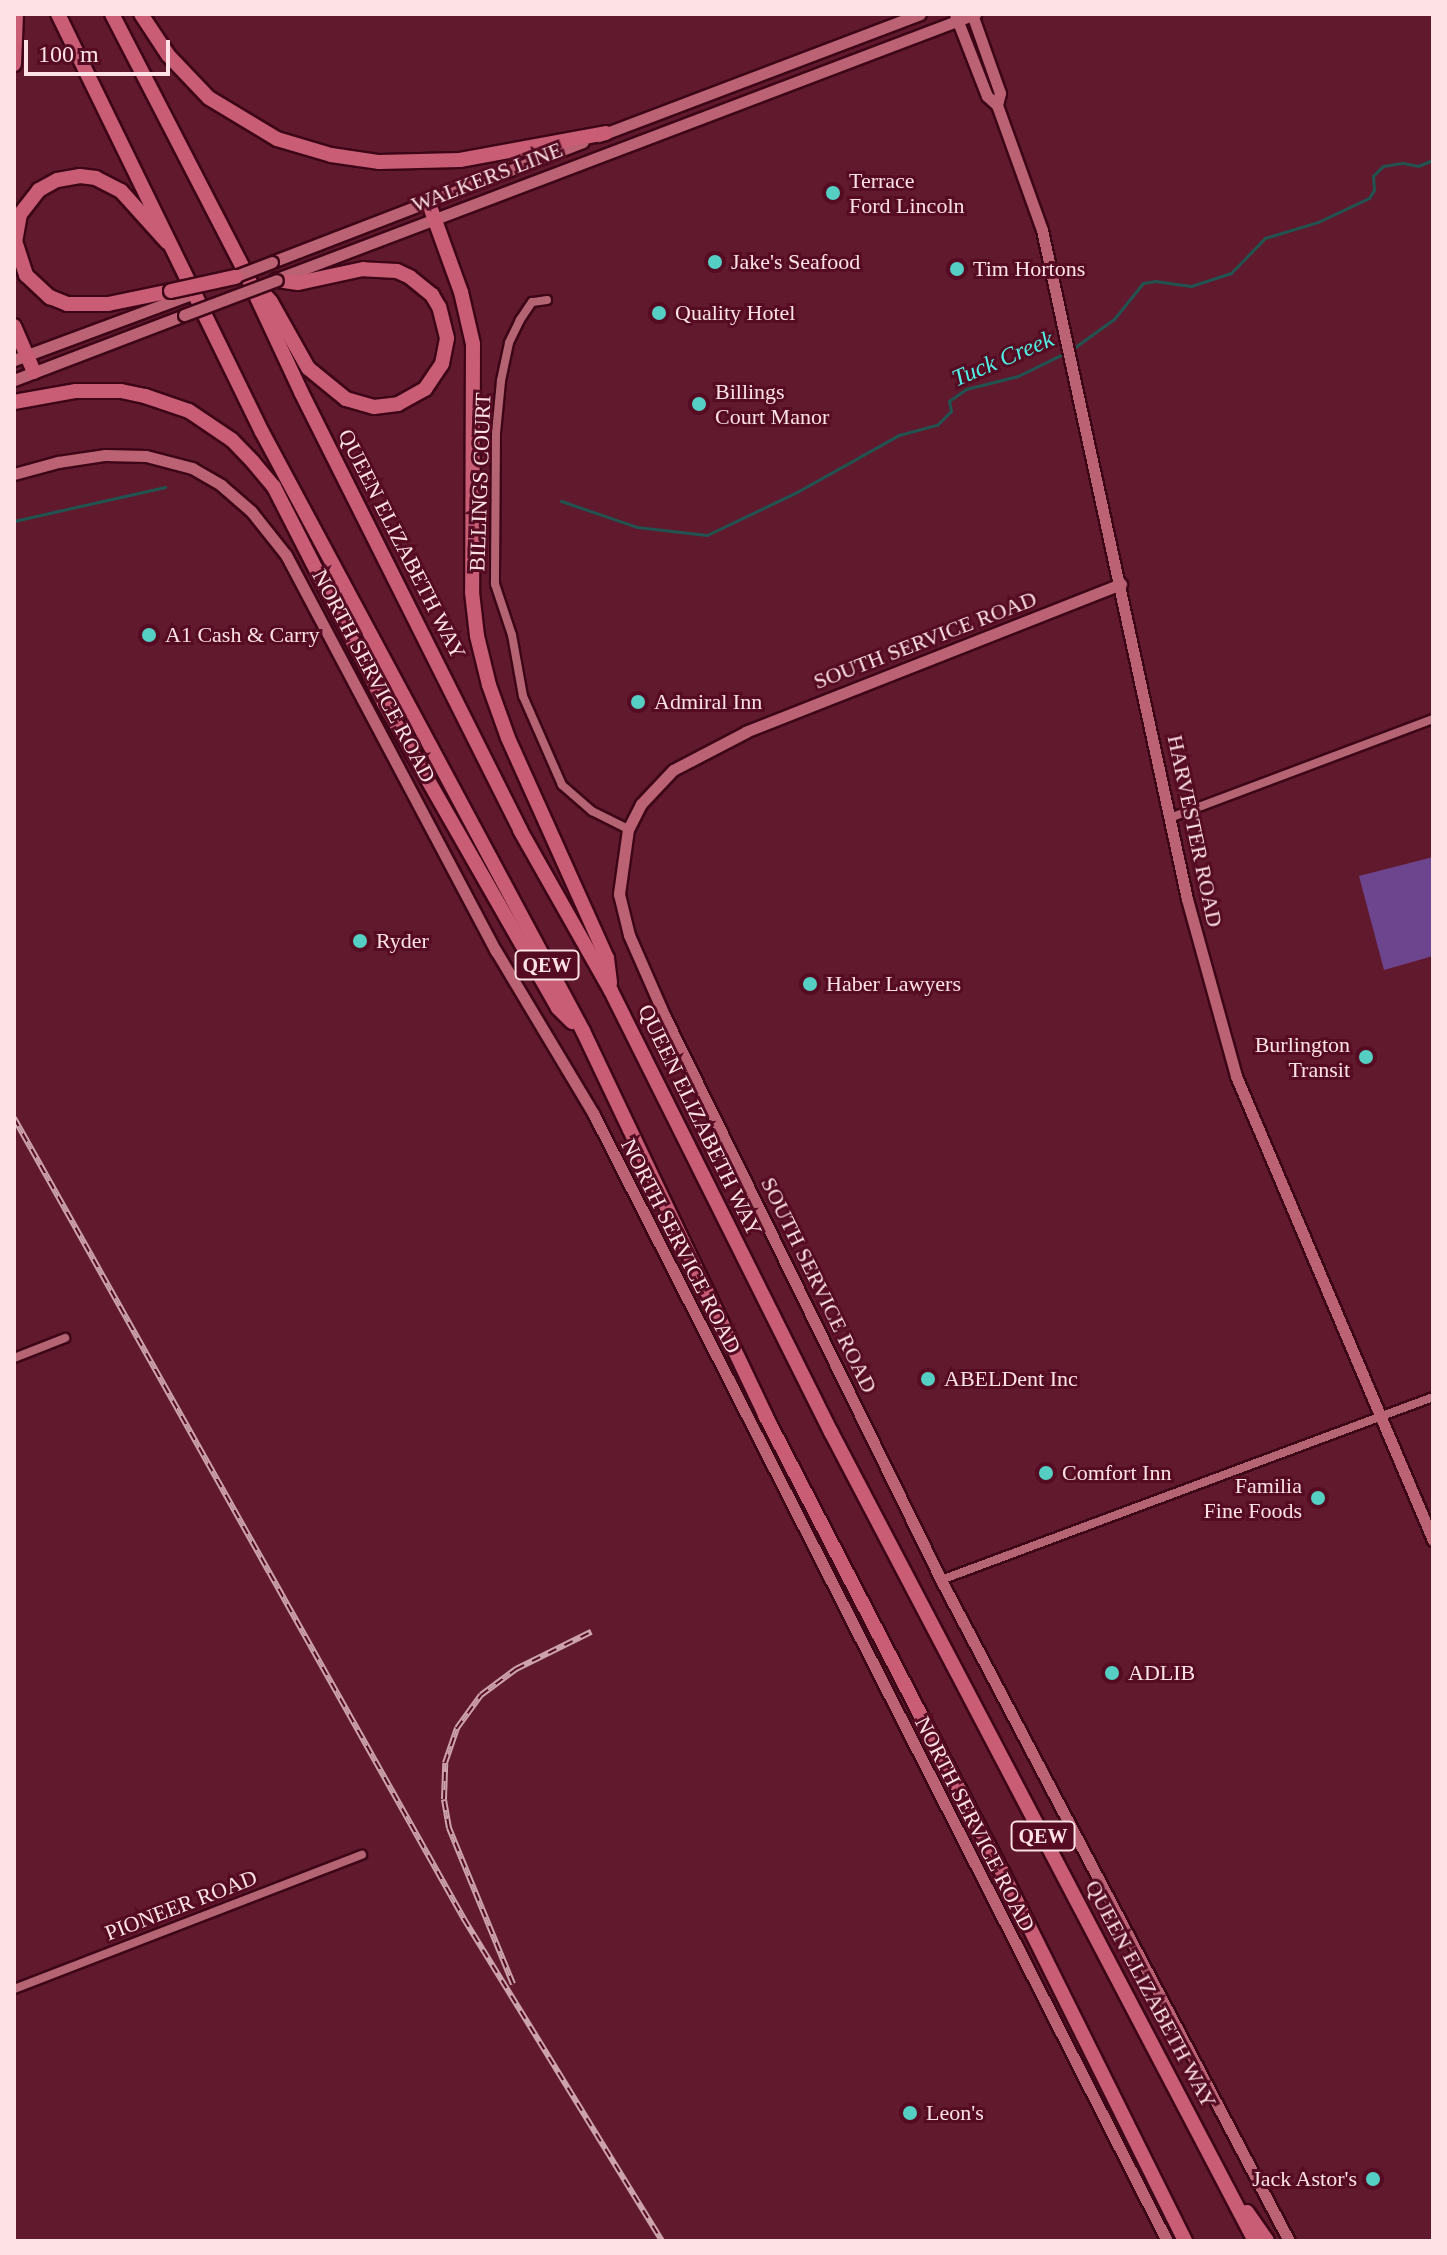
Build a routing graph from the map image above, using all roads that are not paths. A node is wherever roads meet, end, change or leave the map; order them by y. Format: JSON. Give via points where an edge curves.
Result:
{"nodes":[{"id":1,"x":16,"y":14,"type":"edge"},
{"id":2,"x":58,"y":14,"type":"edge"},
{"id":3,"x":112,"y":14,"type":"edge"},
{"id":4,"x":141,"y":14,"type":"edge"},
{"id":5,"x":920,"y":14,"type":"edge"},
{"id":6,"x":973,"y":14,"type":"edge"},
{"id":7,"x":956,"y":17,"type":"edge"},
{"id":8,"x":14,"y":64,"type":"edge"},
{"id":9,"x":997,"y":105,"type":"junction"},
{"id":10,"x":606,"y":133,"type":"junction"},
{"id":11,"x":428,"y":201,"type":"junction"},
{"id":12,"x":436,"y":219,"type":"junction"},
{"id":13,"x":241,"y":276,"type":"junction"},
{"id":14,"x":277,"y":280,"type":"junction"},
{"id":15,"x":547,"y":300,"type":"dead end"},
{"id":16,"x":14,"y":326,"type":"edge"},
{"id":17,"x":20,"y":358,"type":"edge"},
{"id":18,"x":34,"y":372,"type":"junction"},
{"id":19,"x":14,"y":380,"type":"edge"},
{"id":20,"x":14,"y":402,"type":"edge"},
{"id":21,"x":262,"y":432,"type":"junction"},
{"id":22,"x":14,"y":474,"type":"edge"},
{"id":23,"x":1121,"y":584,"type":"junction"},
{"id":24,"x":1433,"y":719,"type":"edge"},
{"id":25,"x":1172,"y":817,"type":"junction"},
{"id":26,"x":628,"y":829,"type":"junction"},
{"id":27,"x":611,"y":991,"type":"junction"},
{"id":28,"x":583,"y":1031,"type":"junction"},
{"id":29,"x":65,"y":1338,"type":"dead end"},
{"id":30,"x":14,"y":1358,"type":"edge"},
{"id":31,"x":1433,"y":1397,"type":"edge"},
{"id":32,"x":1379,"y":1415,"type":"junction"},
{"id":33,"x":1433,"y":1540,"type":"edge"},
{"id":34,"x":941,"y":1580,"type":"junction"},
{"id":35,"x":362,"y":1855,"type":"dead end"},
{"id":36,"x":14,"y":1989,"type":"edge"},
{"id":37,"x":1232,"y":2195,"type":"junction"},
{"id":38,"x":1167,"y":2241,"type":"edge"},
{"id":39,"x":1185,"y":2241,"type":"edge"},
{"id":40,"x":1255,"y":2241,"type":"edge"},
{"id":41,"x":1267,"y":2241,"type":"edge"},
{"id":42,"x":1289,"y":2241,"type":"edge"}],
"edges":[{"from":1,"to":8,"type":"highway"},
{"from":2,"to":21,"type":"highway","number":"QEW"},
{"from":3,"to":13,"type":"highway","name":"QUEEN ELIZABETH WAY","number":"QEW"},
{"from":4,"to":10,"type":"highway","via":[[168,55],[209,98],[277,139],[331,155],[379,162],[460,160]]},
{"from":5,"to":10,"type":"street","name":"WALKERS LINE"},
{"from":6,"to":7,"type":"street","name":"WALKERS LINE"},
{"from":6,"to":9,"type":"street","name":"HARVESTER ROAD","via":[[1000,93]]},
{"from":7,"to":9,"type":"street","name":"HARVESTER ROAD","via":[[987,96]]},
{"from":7,"to":12,"type":"street","name":"WALKERS LINE"},
{"from":9,"to":23,"type":"street","name":"HARVESTER ROAD","via":[[1042,230]]},
{"from":10,"to":11,"type":"street","name":"WALKERS LINE"},
{"from":11,"to":12,"type":"highway"},
{"from":11,"to":13,"type":"street","name":"WALKERS LINE","bridge":true},
{"from":12,"to":14,"type":"street","name":"WALKERS LINE"},
{"from":12,"to":27,"type":"highway","via":[[473,344],[472,592],[477,636],[508,738],[607,958]]},
{"from":13,"to":14,"type":"highway","via":[[271,302],[308,368],[346,399],[374,407],[398,404],[425,389],[442,364],[447,338],[439,307],[410,277],[363,269],[298,283]]},
{"from":13,"to":17,"type":"street","name":"WALKERS LINE","bridge":true},
{"from":13,"to":21,"type":"highway","bridge":true,"via":[[171,291],[87,305],[67,304],[50,297],[26,275],[18,257],[17,226],[25,204],[57,180],[80,176],[109,183],[129,199],[169,244]]},
{"from":13,"to":27,"type":"highway","name":"QUEEN ELIZABETH WAY","number":"QEW","via":[[520,830]]},
{"from":14,"to":18,"type":"street","name":"WALKERS LINE","bridge":true},
{"from":15,"to":26,"type":"street","name":"BILLINGS COURT","via":[[532,302],[520,320],[501,381],[495,584],[512,635],[523,696],[562,785],[592,811]]},
{"from":16,"to":17,"type":"highway"},
{"from":17,"to":18,"type":"highway"},
{"from":18,"to":19,"type":"street","name":"WALKERS LINE"},
{"from":20,"to":28,"type":"highway","via":[[76,391],[145,396],[189,411],[232,440],[253,462],[274,487],[384,703],[558,1008]]},
{"from":21,"to":28,"type":"highway","number":"QEW"},
{"from":22,"to":38,"type":"street","name":"NORTH SERVICE ROAD","via":[[105,455],[146,456],[192,468],[251,511],[286,555],[496,951],[593,1113]]},
{"from":23,"to":25,"type":"street","name":"HARVESTER ROAD"},
{"from":23,"to":26,"type":"street","name":"SOUTH SERVICE ROAD","via":[[719,745],[673,770],[641,804]]},
{"from":24,"to":25,"type":"street"},
{"from":25,"to":32,"type":"street","name":"HARVESTER ROAD","via":[[1187,899],[1236,1076]]},
{"from":26,"to":34,"type":"street","name":"SOUTH SERVICE ROAD","via":[[619,894],[640,964]]},
{"from":27,"to":37,"type":"highway","name":"QUEEN ELIZABETH WAY","number":"QEW","via":[[831,1432]]},
{"from":28,"to":39,"type":"highway","number":"QEW","via":[[765,1415],[1002,1872]]},
{"from":29,"to":30,"type":"street"},
{"from":31,"to":32,"type":"street"},
{"from":32,"to":33,"type":"street","name":"HARVESTER ROAD"},
{"from":32,"to":34,"type":"street"},
{"from":34,"to":42,"type":"street","name":"SOUTH SERVICE ROAD"},
{"from":35,"to":36,"type":"street","name":"PIONEER ROAD"},
{"from":37,"to":40,"type":"highway","name":"QUEEN ELIZABETH WAY","number":"QEW"},
{"from":37,"to":41,"type":"highway"}]}
